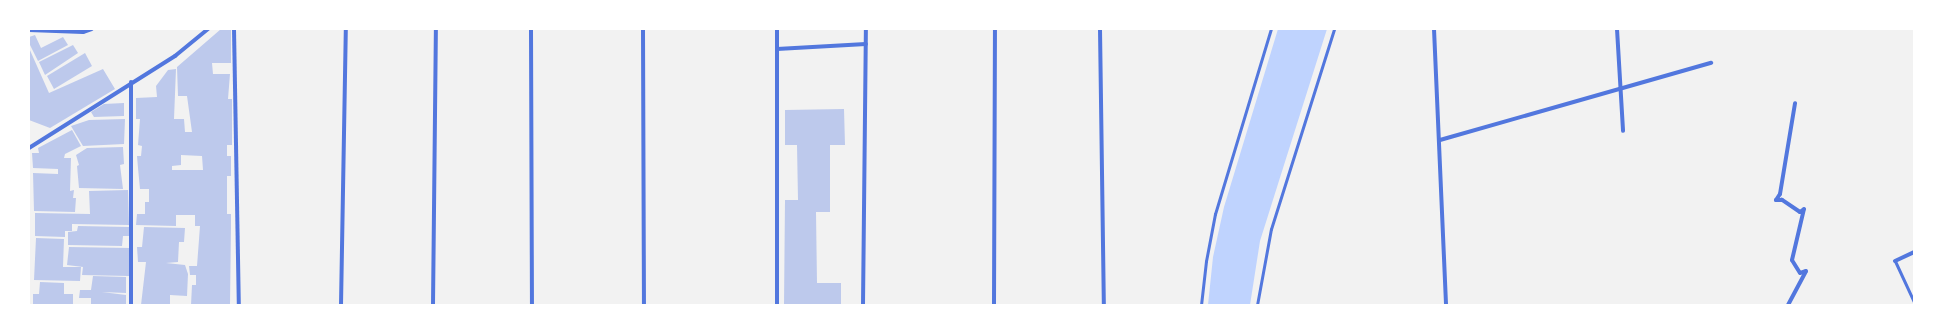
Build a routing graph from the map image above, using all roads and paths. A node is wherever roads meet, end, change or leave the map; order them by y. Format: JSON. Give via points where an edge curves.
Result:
{"nodes":[{"id":1,"x":92,"y":29,"type":"edge"},
{"id":2,"x":208,"y":29,"type":"edge"},
{"id":3,"x":234,"y":29,"type":"edge"},
{"id":4,"x":346,"y":29,"type":"edge"},
{"id":5,"x":436,"y":29,"type":"edge"},
{"id":6,"x":531,"y":29,"type":"edge"},
{"id":7,"x":643,"y":29,"type":"edge"},
{"id":8,"x":777,"y":29,"type":"edge"},
{"id":9,"x":866,"y":29,"type":"edge"},
{"id":10,"x":995,"y":29,"type":"edge"},
{"id":11,"x":1100,"y":29,"type":"edge"},
{"id":12,"x":1271,"y":29,"type":"edge"},
{"id":13,"x":1334,"y":29,"type":"edge"},
{"id":14,"x":1434,"y":29,"type":"edge"},
{"id":15,"x":1617,"y":29,"type":"edge"},
{"id":16,"x":29,"y":30,"type":"edge"},
{"id":17,"x":866,"y":44,"type":"junction"},
{"id":18,"x":777,"y":49,"type":"junction"},
{"id":19,"x":1711,"y":64,"type":"dead end"},
{"id":20,"x":132,"y":82,"type":"junction"},
{"id":21,"x":1621,"y":88,"type":"junction"},
{"id":22,"x":1795,"y":103,"type":"dead end"},
{"id":23,"x":1623,"y":131,"type":"dead end"},
{"id":24,"x":1440,"y":140,"type":"junction"},
{"id":25,"x":29,"y":148,"type":"edge"},
{"id":26,"x":1914,"y":252,"type":"edge"},
{"id":27,"x":1894,"y":261,"type":"joint"},
{"id":28,"x":1914,"y":302,"type":"edge"},
{"id":29,"x":131,"y":305,"type":"edge"},
{"id":30,"x":239,"y":305,"type":"edge"},
{"id":31,"x":341,"y":305,"type":"edge"},
{"id":32,"x":434,"y":305,"type":"edge"},
{"id":33,"x":532,"y":305,"type":"edge"},
{"id":34,"x":644,"y":305,"type":"edge"},
{"id":35,"x":777,"y":305,"type":"edge"},
{"id":36,"x":863,"y":305,"type":"edge"},
{"id":37,"x":994,"y":305,"type":"edge"},
{"id":38,"x":1104,"y":305,"type":"edge"},
{"id":39,"x":1201,"y":305,"type":"edge"},
{"id":40,"x":1257,"y":305,"type":"edge"},
{"id":41,"x":1446,"y":305,"type":"edge"},
{"id":42,"x":1788,"y":305,"type":"edge"}],
"edges":[{"from":1,"to":16,"type":"street","via":[[83,32]]},
{"from":2,"to":20,"type":"street","via":[[175,56]]},
{"from":3,"to":30,"type":"street"},
{"from":4,"to":31,"type":"street"},
{"from":5,"to":32,"type":"street"},
{"from":6,"to":33,"type":"street"},
{"from":7,"to":34,"type":"street"},
{"from":8,"to":18,"type":"street"},
{"from":9,"to":17,"type":"street"},
{"from":10,"to":37,"type":"street"},
{"from":11,"to":38,"type":"street"},
{"from":12,"to":39,"type":"lane","via":[[1215,214]]},
{"from":13,"to":40,"type":"lane","via":[[1271,229]]},
{"from":14,"to":24,"type":"street"},
{"from":15,"to":21,"type":"street"},
{"from":17,"to":18,"type":"street"},
{"from":17,"to":36,"type":"street"},
{"from":18,"to":35,"type":"street"},
{"from":19,"to":21,"type":"street"},
{"from":20,"to":25,"type":"street"},
{"from":20,"to":29,"type":"street"},
{"from":21,"to":23,"type":"street"},
{"from":21,"to":24,"type":"street"},
{"from":22,"to":42,"type":"street","via":[[1780,194],[1776,200],[1782,200],[1800,212],[1804,210],[1792,260],[1800,273],[1806,270]]},
{"from":24,"to":41,"type":"street"},
{"from":26,"to":27,"type":"street"},
{"from":27,"to":28,"type":"lane"}]}
